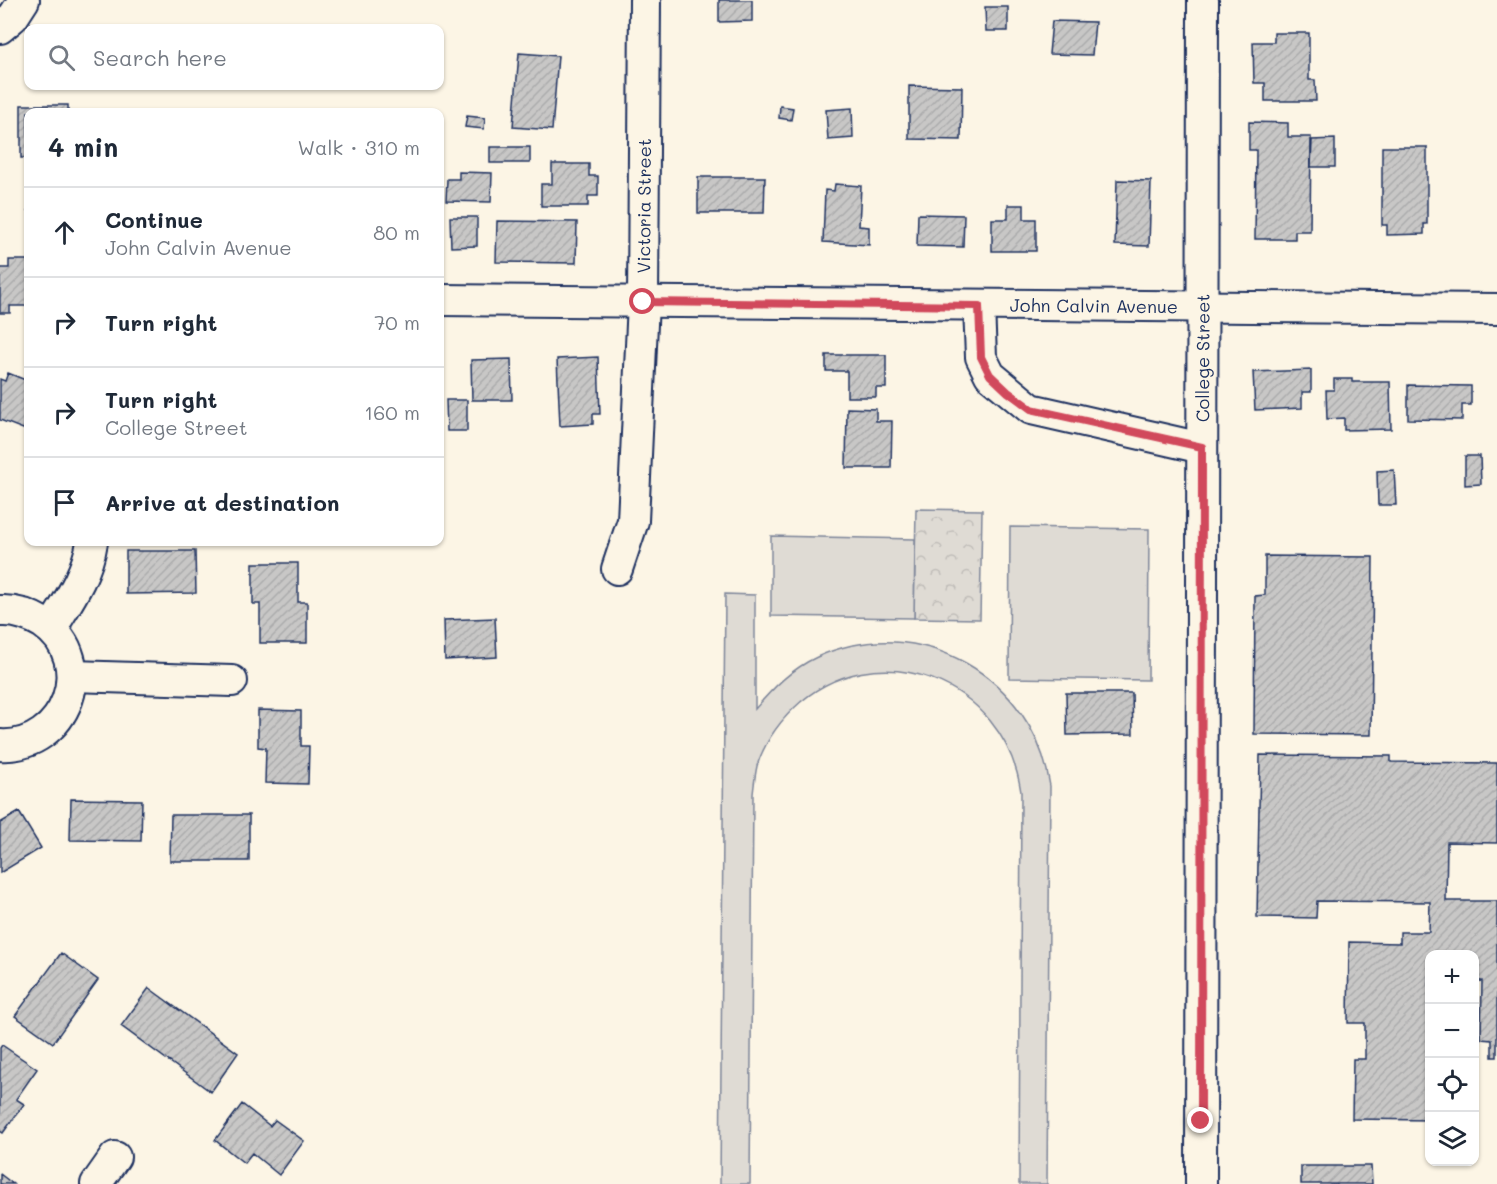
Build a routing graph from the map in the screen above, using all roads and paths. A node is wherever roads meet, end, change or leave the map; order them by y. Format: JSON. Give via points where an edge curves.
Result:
{"nodes":[{"id":1,"x":24,"y":0,"type":"edge"},
{"id":2,"x":645,"y":0,"type":"edge"},
{"id":3,"x":1203,"y":0,"type":"edge"},
{"id":4,"x":0,"y":28,"type":"edge"},
{"id":5,"x":444,"y":300,"type":"edge"},
{"id":6,"x":643,"y":302,"type":"junction"},
{"id":7,"x":979,"y":306,"type":"junction"},
{"id":8,"x":1202,"y":308,"type":"junction"},
{"id":9,"x":1497,"y":309,"type":"edge"},
{"id":10,"x":1202,"y":447,"type":"junction"},
{"id":11,"x":92,"y":546,"type":"edge"},
{"id":12,"x":617,"y":569,"type":"dead end"},
{"id":13,"x":0,"y":611,"type":"edge"},
{"id":14,"x":51,"y":629,"type":"junction"},
{"id":15,"x":72,"y":676,"type":"junction"},
{"id":16,"x":232,"y":681,"type":"dead end"},
{"id":17,"x":0,"y":745,"type":"edge"},
{"id":18,"x":115,"y":1157,"type":"dead end"},
{"id":19,"x":96,"y":1184,"type":"edge"},
{"id":20,"x":1201,"y":1184,"type":"edge"}],
"edges":[{"from":1,"to":4,"type":"street"},
{"from":2,"to":6,"type":"street","name":"Victoria Street"},
{"from":3,"to":8,"type":"street","name":"College Street"},
{"from":5,"to":6,"type":"street","name":"John Calvin Avenue"},
{"from":6,"to":7,"type":"street","name":"John Calvin Avenue"},
{"from":6,"to":12,"type":"street","name":"Victoria Street","via":[[633,521]]},
{"from":7,"to":8,"type":"street","name":"John Calvin Avenue"},
{"from":7,"to":10,"type":"street","via":[[981,357],[990,375],[1031,409]]},
{"from":8,"to":9,"type":"street","name":"John Calvin Avenue"},
{"from":8,"to":10,"type":"street","name":"College Street"},
{"from":10,"to":20,"type":"street","name":"College Street"},
{"from":11,"to":14,"type":"street","via":[[81,580]]},
{"from":13,"to":14,"type":"street","via":[[32,616]]},
{"from":14,"to":15,"type":"street","via":[[62,643]]},
{"from":15,"to":16,"type":"street"},
{"from":15,"to":17,"type":"street","via":[[69,698],[44,733],[25,743]]},
{"from":18,"to":19,"type":"street"}]}
